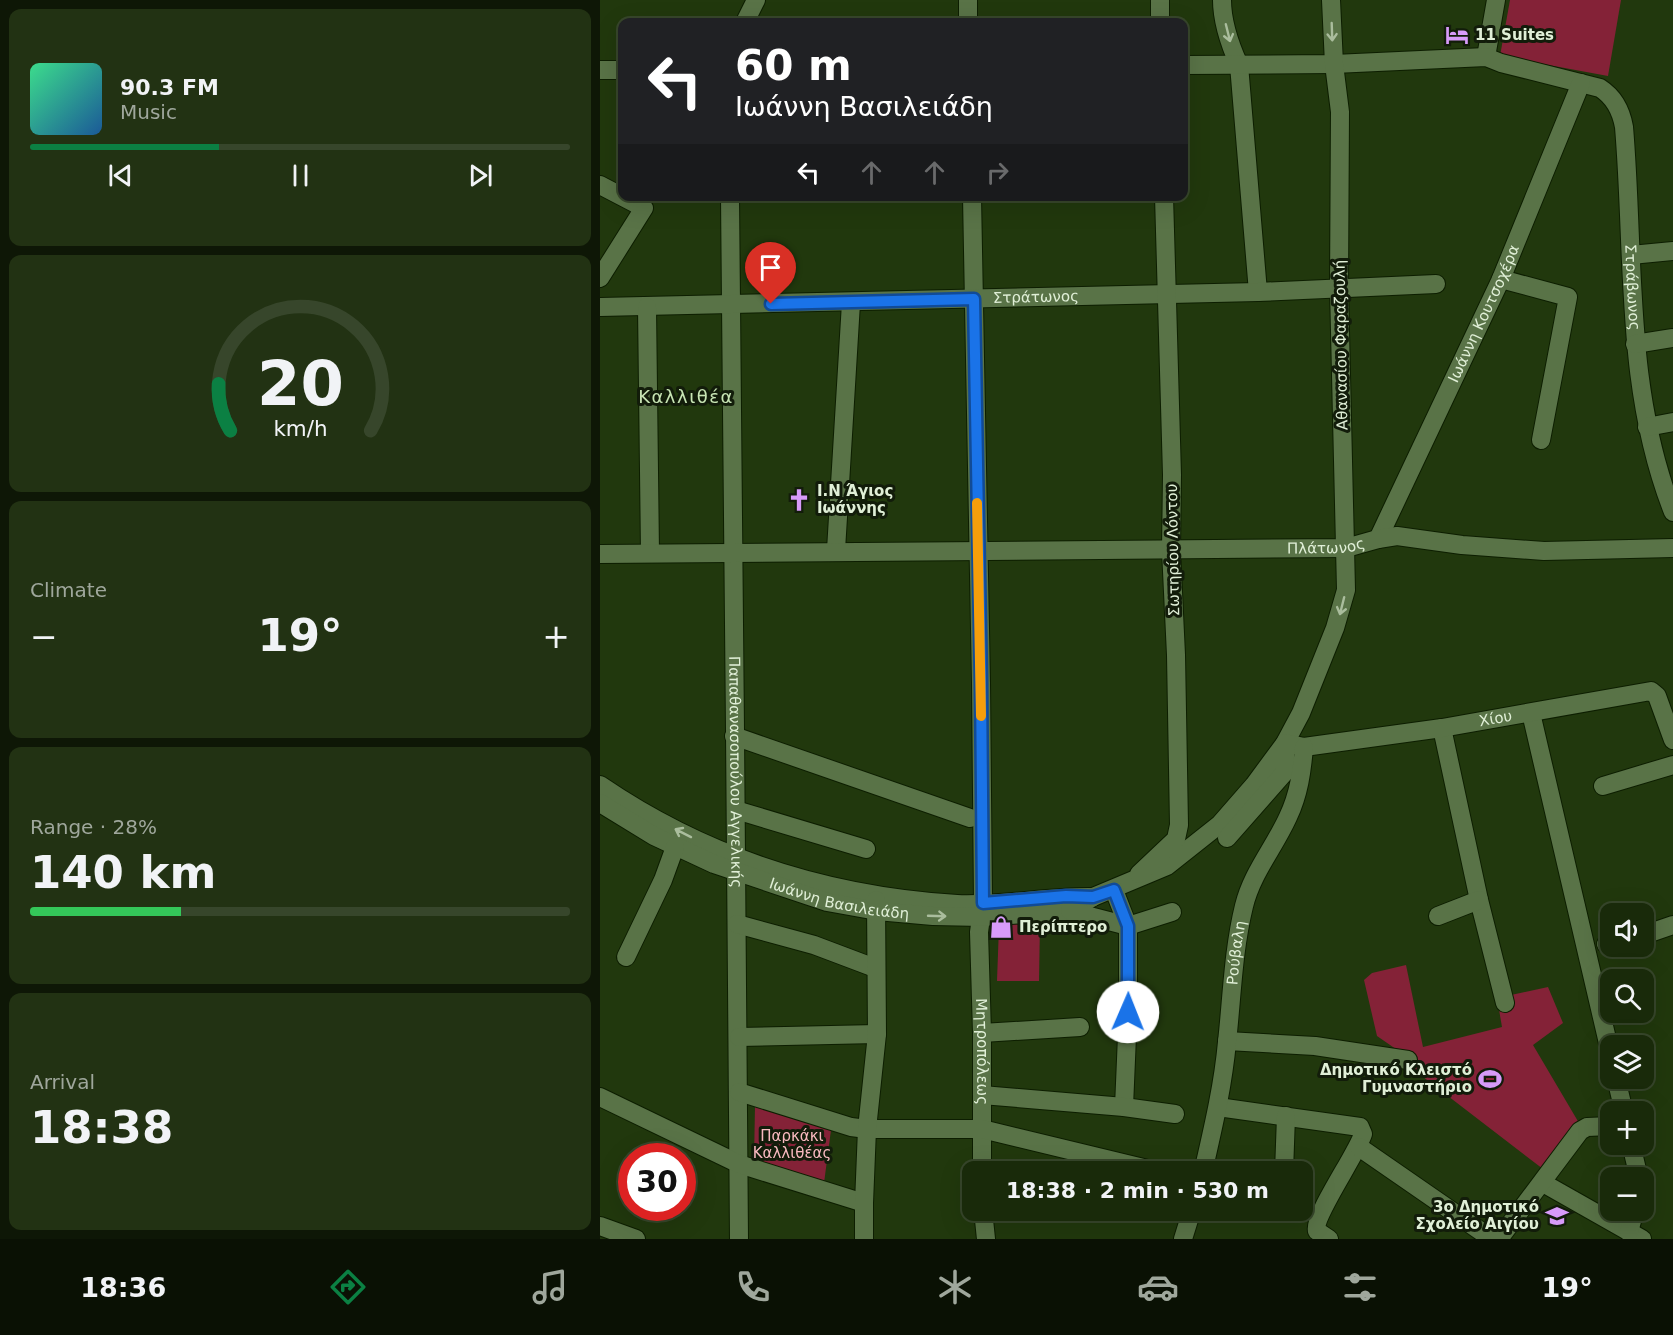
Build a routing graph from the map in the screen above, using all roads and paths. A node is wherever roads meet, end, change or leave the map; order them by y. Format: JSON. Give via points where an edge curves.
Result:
{"nodes":[{"id":1,"x":756,"y":0,"type":"edge"},
{"id":2,"x":957,"y":0,"type":"edge"},
{"id":3,"x":968,"y":0,"type":"edge"},
{"id":4,"x":1160,"y":0,"type":"edge"},
{"id":5,"x":1222,"y":0,"type":"edge"},
{"id":6,"x":1331,"y":0,"type":"edge"},
{"id":7,"x":1496,"y":0,"type":"edge"},
{"id":8,"x":747,"y":18,"type":"edge"},
{"id":9,"x":957,"y":18,"type":"edge"},
{"id":10,"x":968,"y":18,"type":"edge"},
{"id":11,"x":1160,"y":18,"type":"edge"},
{"id":12,"x":1486,"y":57,"type":"junction"},
{"id":13,"x":1334,"y":64,"type":"junction"},
{"id":14,"x":1188,"y":65,"type":"edge"},
{"id":15,"x":1239,"y":65,"type":"junction"},
{"id":16,"x":600,"y":70,"type":"edge"},
{"id":17,"x":618,"y":70,"type":"edge"},
{"id":18,"x":1581,"y":83,"type":"junction"},
{"id":19,"x":600,"y":185,"type":"edge"},
{"id":20,"x":618,"y":194,"type":"edge"},
{"id":21,"x":632,"y":201,"type":"edge"},
{"id":22,"x":730,"y":201,"type":"edge"},
{"id":23,"x":961,"y":201,"type":"edge"},
{"id":24,"x":972,"y":201,"type":"edge"},
{"id":25,"x":1164,"y":201,"type":"edge"},
{"id":26,"x":1673,"y":251,"type":"edge"},
{"id":27,"x":1631,"y":255,"type":"junction"},
{"id":28,"x":600,"y":278,"type":"edge"},
{"id":29,"x":1501,"y":279,"type":"junction"},
{"id":30,"x":1436,"y":284,"type":"dead end"},
{"id":31,"x":1339,"y":288,"type":"junction"},
{"id":32,"x":1258,"y":292,"type":"junction"},
{"id":33,"x":1167,"y":294,"type":"junction"},
{"id":34,"x":969,"y":299,"type":"junction"},
{"id":35,"x":851,"y":303,"type":"junction"},
{"id":36,"x":731,"y":305,"type":"junction"},
{"id":37,"x":600,"y":307,"type":"edge"},
{"id":38,"x":647,"y":307,"type":"junction"},
{"id":39,"x":1673,"y":338,"type":"edge"},
{"id":40,"x":1635,"y":344,"type":"junction"},
{"id":41,"x":1673,"y":422,"type":"edge"},
{"id":42,"x":1647,"y":427,"type":"junction"},
{"id":43,"x":1541,"y":440,"type":"dead end"},
{"id":44,"x":1672,"y":509,"type":"edge"},
{"id":45,"x":1378,"y":539,"type":"junction"},
{"id":46,"x":1346,"y":548,"type":"junction"},
{"id":47,"x":1673,"y":548,"type":"edge"},
{"id":48,"x":836,"y":550,"type":"junction"},
{"id":49,"x":1171,"y":550,"type":"junction"},
{"id":50,"x":734,"y":552,"type":"junction"},
{"id":51,"x":972,"y":552,"type":"junction"},
{"id":52,"x":650,"y":553,"type":"junction"},
{"id":53,"x":600,"y":554,"type":"edge"},
{"id":54,"x":1313,"y":684,"type":"joint"},
{"id":55,"x":1531,"y":713,"type":"junction"},
{"id":56,"x":1442,"y":728,"type":"junction"},
{"id":57,"x":735,"y":736,"type":"junction"},
{"id":58,"x":1673,"y":740,"type":"edge"},
{"id":59,"x":1285,"y":742,"type":"junction"},
{"id":60,"x":1304,"y":747,"type":"junction"},
{"id":61,"x":1673,"y":765,"type":"edge"},
{"id":62,"x":600,"y":784,"type":"edge"},
{"id":63,"x":1603,"y":786,"type":"dead end"},
{"id":64,"x":600,"y":803,"type":"edge"},
{"id":65,"x":736,"y":810,"type":"junction"},
{"id":66,"x":970,"y":818,"type":"junction"},
{"id":67,"x":1227,"y":838,"type":"dead end"},
{"id":68,"x":675,"y":847,"type":"junction"},
{"id":69,"x":866,"y":849,"type":"dead end"},
{"id":70,"x":737,"y":865,"type":"junction"},
{"id":71,"x":1121,"y":886,"type":"junction"},
{"id":72,"x":1093,"y":897,"type":"junction"},
{"id":73,"x":1479,"y":900,"type":"junction"},
{"id":74,"x":876,"y":903,"type":"junction"},
{"id":75,"x":1070,"y":911,"type":"junction"},
{"id":76,"x":1172,"y":912,"type":"dead end"},
{"id":77,"x":978,"y":914,"type":"junction"},
{"id":78,"x":1438,"y":916,"type":"dead end"},
{"id":79,"x":737,"y":924,"type":"junction"},
{"id":80,"x":1673,"y":925,"type":"edge"},
{"id":81,"x":1128,"y":926,"type":"junction"},
{"id":82,"x":1654,"y":932,"type":"edge"},
{"id":83,"x":626,"y":957,"type":"dead end"},
{"id":84,"x":875,"y":969,"type":"junction"},
{"id":85,"x":1505,"y":1003,"type":"dead end"},
{"id":86,"x":1080,"y":1027,"type":"dead end"},
{"id":87,"x":982,"y":1033,"type":"junction"},
{"id":88,"x":877,"y":1034,"type":"junction"},
{"id":89,"x":1606,"y":1035,"type":"edge"},
{"id":90,"x":739,"y":1037,"type":"junction"},
{"id":91,"x":1227,"y":1041,"type":"junction"},
{"id":92,"x":1408,"y":1060,"type":"dead end"},
{"id":93,"x":739,"y":1092,"type":"junction"},
{"id":94,"x":982,"y":1095,"type":"junction"},
{"id":95,"x":600,"y":1097,"type":"edge"},
{"id":96,"x":1124,"y":1107,"type":"junction"},
{"id":97,"x":1218,"y":1107,"type":"junction"},
{"id":98,"x":1174,"y":1113,"type":"dead end"},
{"id":99,"x":1286,"y":1116,"type":"junction"},
{"id":100,"x":1600,"y":1126,"type":"edge"},
{"id":101,"x":867,"y":1129,"type":"junction"},
{"id":102,"x":982,"y":1129,"type":"junction"},
{"id":103,"x":1359,"y":1147,"type":"junction"},
{"id":104,"x":982,"y":1161,"type":"edge"},
{"id":105,"x":1114,"y":1161,"type":"edge"},
{"id":106,"x":1206,"y":1161,"type":"edge"},
{"id":107,"x":1284,"y":1161,"type":"edge"},
{"id":108,"x":739,"y":1164,"type":"junction"},
{"id":109,"x":1543,"y":1183,"type":"junction"},
{"id":110,"x":864,"y":1203,"type":"junction"},
{"id":111,"x":984,"y":1221,"type":"edge"},
{"id":112,"x":1189,"y":1221,"type":"edge"},
{"id":113,"x":600,"y":1226,"type":"edge"},
{"id":114,"x":1323,"y":1235,"type":"edge"},
{"id":115,"x":1636,"y":1235,"type":"edge"},
{"id":116,"x":625,"y":1237,"type":"edge"},
{"id":117,"x":739,"y":1239,"type":"edge"},
{"id":118,"x":864,"y":1239,"type":"edge"},
{"id":119,"x":986,"y":1239,"type":"edge"},
{"id":120,"x":1183,"y":1239,"type":"edge"},
{"id":121,"x":1492,"y":1239,"type":"edge"},
{"id":122,"x":1499,"y":1239,"type":"edge"}],
"edges":[{"from":1,"to":8,"type":"street"},
{"from":2,"to":9,"type":"street"},
{"from":3,"to":10,"type":"street"},
{"from":4,"to":11,"type":"street"},
{"from":5,"to":15,"type":"street","one_way":true},
{"from":6,"to":13,"type":"street","name":"Αθανασίου Φαραζουλή","one_way":true},
{"from":7,"to":12,"type":"street"},
{"from":12,"to":13,"type":"street"},
{"from":12,"to":18,"type":"street","name":"Στράβωνος"},
{"from":13,"to":15,"type":"street"},
{"from":13,"to":31,"type":"street","name":"Αθανασίου Φαραζουλή","via":[[1340,112]]},
{"from":14,"to":15,"type":"street"},
{"from":15,"to":32,"type":"street"},
{"from":16,"to":17,"type":"street"},
{"from":18,"to":27,"type":"street","name":"Στράβωνος","via":[[1608,93],[1622,115]]},
{"from":18,"to":29,"type":"street","name":"Ιωάννη Κουτσοχέρα"},
{"from":19,"to":20,"type":"street"},
{"from":21,"to":28,"type":"street","via":[[644,207]]},
{"from":22,"to":36,"type":"street","name":"Παπαθανασοπούλου Αγγελικής"},
{"from":23,"to":34,"type":"street","name":"Μητροπόλεως"},
{"from":24,"to":34,"type":"street","name":"Μητροπόλεως"},
{"from":25,"to":33,"type":"street","name":"Σωτηρίου Λόντου"},
{"from":26,"to":27,"type":"street"},
{"from":27,"to":40,"type":"street","name":"Στράβωνος"},
{"from":29,"to":43,"type":"street","via":[[1568,297]]},
{"from":29,"to":45,"type":"street","name":"Ιωάννη Κουτσοχέρα"},
{"from":30,"to":31,"type":"street","name":"Στράτωνος"},
{"from":31,"to":32,"type":"street","name":"Στράτωνος"},
{"from":31,"to":46,"type":"street","name":"Αθανασίου Φαραζουλή"},
{"from":32,"to":33,"type":"street","name":"Στράτωνος"},
{"from":33,"to":34,"type":"street","name":"Στράτωνος"},
{"from":33,"to":49,"type":"street","name":"Σωτηρίου Λόντου"},
{"from":34,"to":35,"type":"street","name":"Στράτωνος"},
{"from":34,"to":51,"type":"street","name":"Μητροπόλεως"},
{"from":35,"to":36,"type":"street","name":"Στράτωνος"},
{"from":35,"to":48,"type":"street"},
{"from":36,"to":38,"type":"street","name":"Στράτωνος"},
{"from":36,"to":50,"type":"street","name":"Παπαθανασοπούλου Αγγελικής"},
{"from":37,"to":38,"type":"street","name":"Στράτωνος"},
{"from":38,"to":52,"type":"street"},
{"from":39,"to":40,"type":"street"},
{"from":40,"to":42,"type":"street","name":"Στράβωνος"},
{"from":41,"to":42,"type":"street"},
{"from":42,"to":44,"type":"street","name":"Στράβωνος"},
{"from":45,"to":46,"type":"street","name":"Πλάτωνος"},
{"from":45,"to":47,"type":"street","name":"Πλάτωνος","via":[[1397,537],[1544,551]]},
{"from":46,"to":49,"type":"street","name":"Πλάτωνος"},
{"from":46,"to":54,"type":"street","name":"Αθανασίου Φαραζουλή","one_way":true,"via":[[1344,600]]},
{"from":48,"to":50,"type":"street","name":"Πλάτωνος"},
{"from":48,"to":51,"type":"street","name":"Πλάτωνος"},
{"from":49,"to":51,"type":"street","name":"Πλάτωνος"},
{"from":49,"to":71,"type":"street","name":"Σωτηρίου Λόντου","via":[[1178,832],[1166,849]]},
{"from":50,"to":52,"type":"street","name":"Πλάτωνος"},
{"from":50,"to":57,"type":"street","name":"Παπαθανασοπούλου Αγγελικής"},
{"from":51,"to":66,"type":"street","name":"Μητροπόλεως"},
{"from":51,"to":77,"type":"street","name":"Μητροπόλεως","via":[[981,683]]},
{"from":52,"to":53,"type":"street","name":"Πλάτωνος"},
{"from":54,"to":59,"type":"street","name":"Ιωάννη Βασιλειάδη"},
{"from":55,"to":56,"type":"street","name":"Χίου"},
{"from":55,"to":58,"type":"street","name":"Χίου","via":[[1651,691],[1657,696]]},
{"from":55,"to":89,"type":"street"},
{"from":56,"to":60,"type":"street","name":"Χίου"},
{"from":56,"to":73,"type":"street"},
{"from":57,"to":65,"type":"street","name":"Παπαθανασοπούλου Αγγελικής"},
{"from":57,"to":66,"type":"street"},
{"from":59,"to":60,"type":"street","name":"Χίου"},
{"from":59,"to":67,"type":"street","via":[[1285,772]]},
{"from":59,"to":71,"type":"street","name":"Ιωάννη Βασιλειάδη","via":[[1220,824],[1167,866]]},
{"from":60,"to":91,"type":"street","name":"Ρούβαλη","via":[[1292,808],[1259,867],[1244,904]]},
{"from":61,"to":63,"type":"street"},
{"from":70,"to":62,"type":"street","name":"Ιωάννη Βασιλειάδη","one_way":true},
{"from":64,"to":68,"type":"street","name":"Ιωάννη Βασιλειάδη"},
{"from":65,"to":69,"type":"street"},
{"from":65,"to":70,"type":"street","name":"Παπαθανασοπούλου Αγγελικής"},
{"from":66,"to":77,"type":"street","name":"Μητροπόλεως"},
{"from":68,"to":70,"type":"street","name":"Ιωάννη Βασιλειάδη"},
{"from":68,"to":83,"type":"street"},
{"from":70,"to":74,"type":"street","name":"Ιωάννη Βασιλειάδη","via":[[770,870]]},
{"from":70,"to":79,"type":"street","name":"Παπαθανασοπούλου Αγγελικής"},
{"from":71,"to":72,"type":"street","name":"Ιωάννη Βασιλειάδη"},
{"from":71,"to":81,"type":"street"},
{"from":72,"to":75,"type":"street","name":"Ιωάννη Βασιλειάδη"},
{"from":72,"to":77,"type":"street","name":"Ιωάννη Βασιλειάδη","via":[[1066,896]]},
{"from":73,"to":78,"type":"street"},
{"from":73,"to":85,"type":"street"},
{"from":74,"to":77,"type":"street","name":"Ιωάννη Βασιλειάδη","via":[[959,904]]},
{"from":74,"to":84,"type":"street"},
{"from":75,"to":77,"type":"street","name":"Ιωάννη Βασιλειάδη"},
{"from":75,"to":81,"type":"street"},
{"from":76,"to":81,"type":"street"},
{"from":77,"to":87,"type":"street","name":"Μητροπόλεως"},
{"from":79,"to":84,"type":"street","via":[[814,945]]},
{"from":79,"to":90,"type":"street","name":"Παπαθανασοπούλου Αγγελικής"},
{"from":80,"to":82,"type":"street"},
{"from":81,"to":96,"type":"street"},
{"from":84,"to":88,"type":"street"},
{"from":86,"to":87,"type":"street"},
{"from":87,"to":94,"type":"street","name":"Μητροπόλεως"},
{"from":88,"to":90,"type":"street"},
{"from":88,"to":101,"type":"street"},
{"from":90,"to":93,"type":"street","name":"Παπαθανασοπούλου Αγγελικής"},
{"from":91,"to":92,"type":"street","via":[[1315,1046]]},
{"from":91,"to":97,"type":"street","name":"Ρούβαλη"},
{"from":93,"to":101,"type":"street"},
{"from":93,"to":108,"type":"street","name":"Παπαθανασοπούλου Αγγελικής"},
{"from":94,"to":96,"type":"street"},
{"from":94,"to":102,"type":"street","name":"Μητροπόλεως"},
{"from":95,"to":108,"type":"street"},
{"from":96,"to":98,"type":"street"},
{"from":97,"to":99,"type":"street"},
{"from":97,"to":106,"type":"street","name":"Ρούβαλη"},
{"from":99,"to":103,"type":"street","via":[[1360,1127],[1363,1134]]},
{"from":99,"to":107,"type":"street"},
{"from":100,"to":109,"type":"street","via":[[1587,1126],[1580,1131]]},
{"from":101,"to":102,"type":"street"},
{"from":101,"to":110,"type":"street"},
{"from":102,"to":104,"type":"street","name":"Μητροπόλεως"},
{"from":102,"to":105,"type":"street"},
{"from":103,"to":114,"type":"street","via":[[1316,1223]]},
{"from":103,"to":121,"type":"street"},
{"from":108,"to":110,"type":"street"},
{"from":108,"to":117,"type":"street","name":"Παπαθανασοπούλου Αγγελικής"},
{"from":109,"to":115,"type":"street"},
{"from":109,"to":122,"type":"street"},
{"from":110,"to":118,"type":"street"},
{"from":111,"to":119,"type":"street"},
{"from":112,"to":120,"type":"street"},
{"from":113,"to":116,"type":"street"}]}
